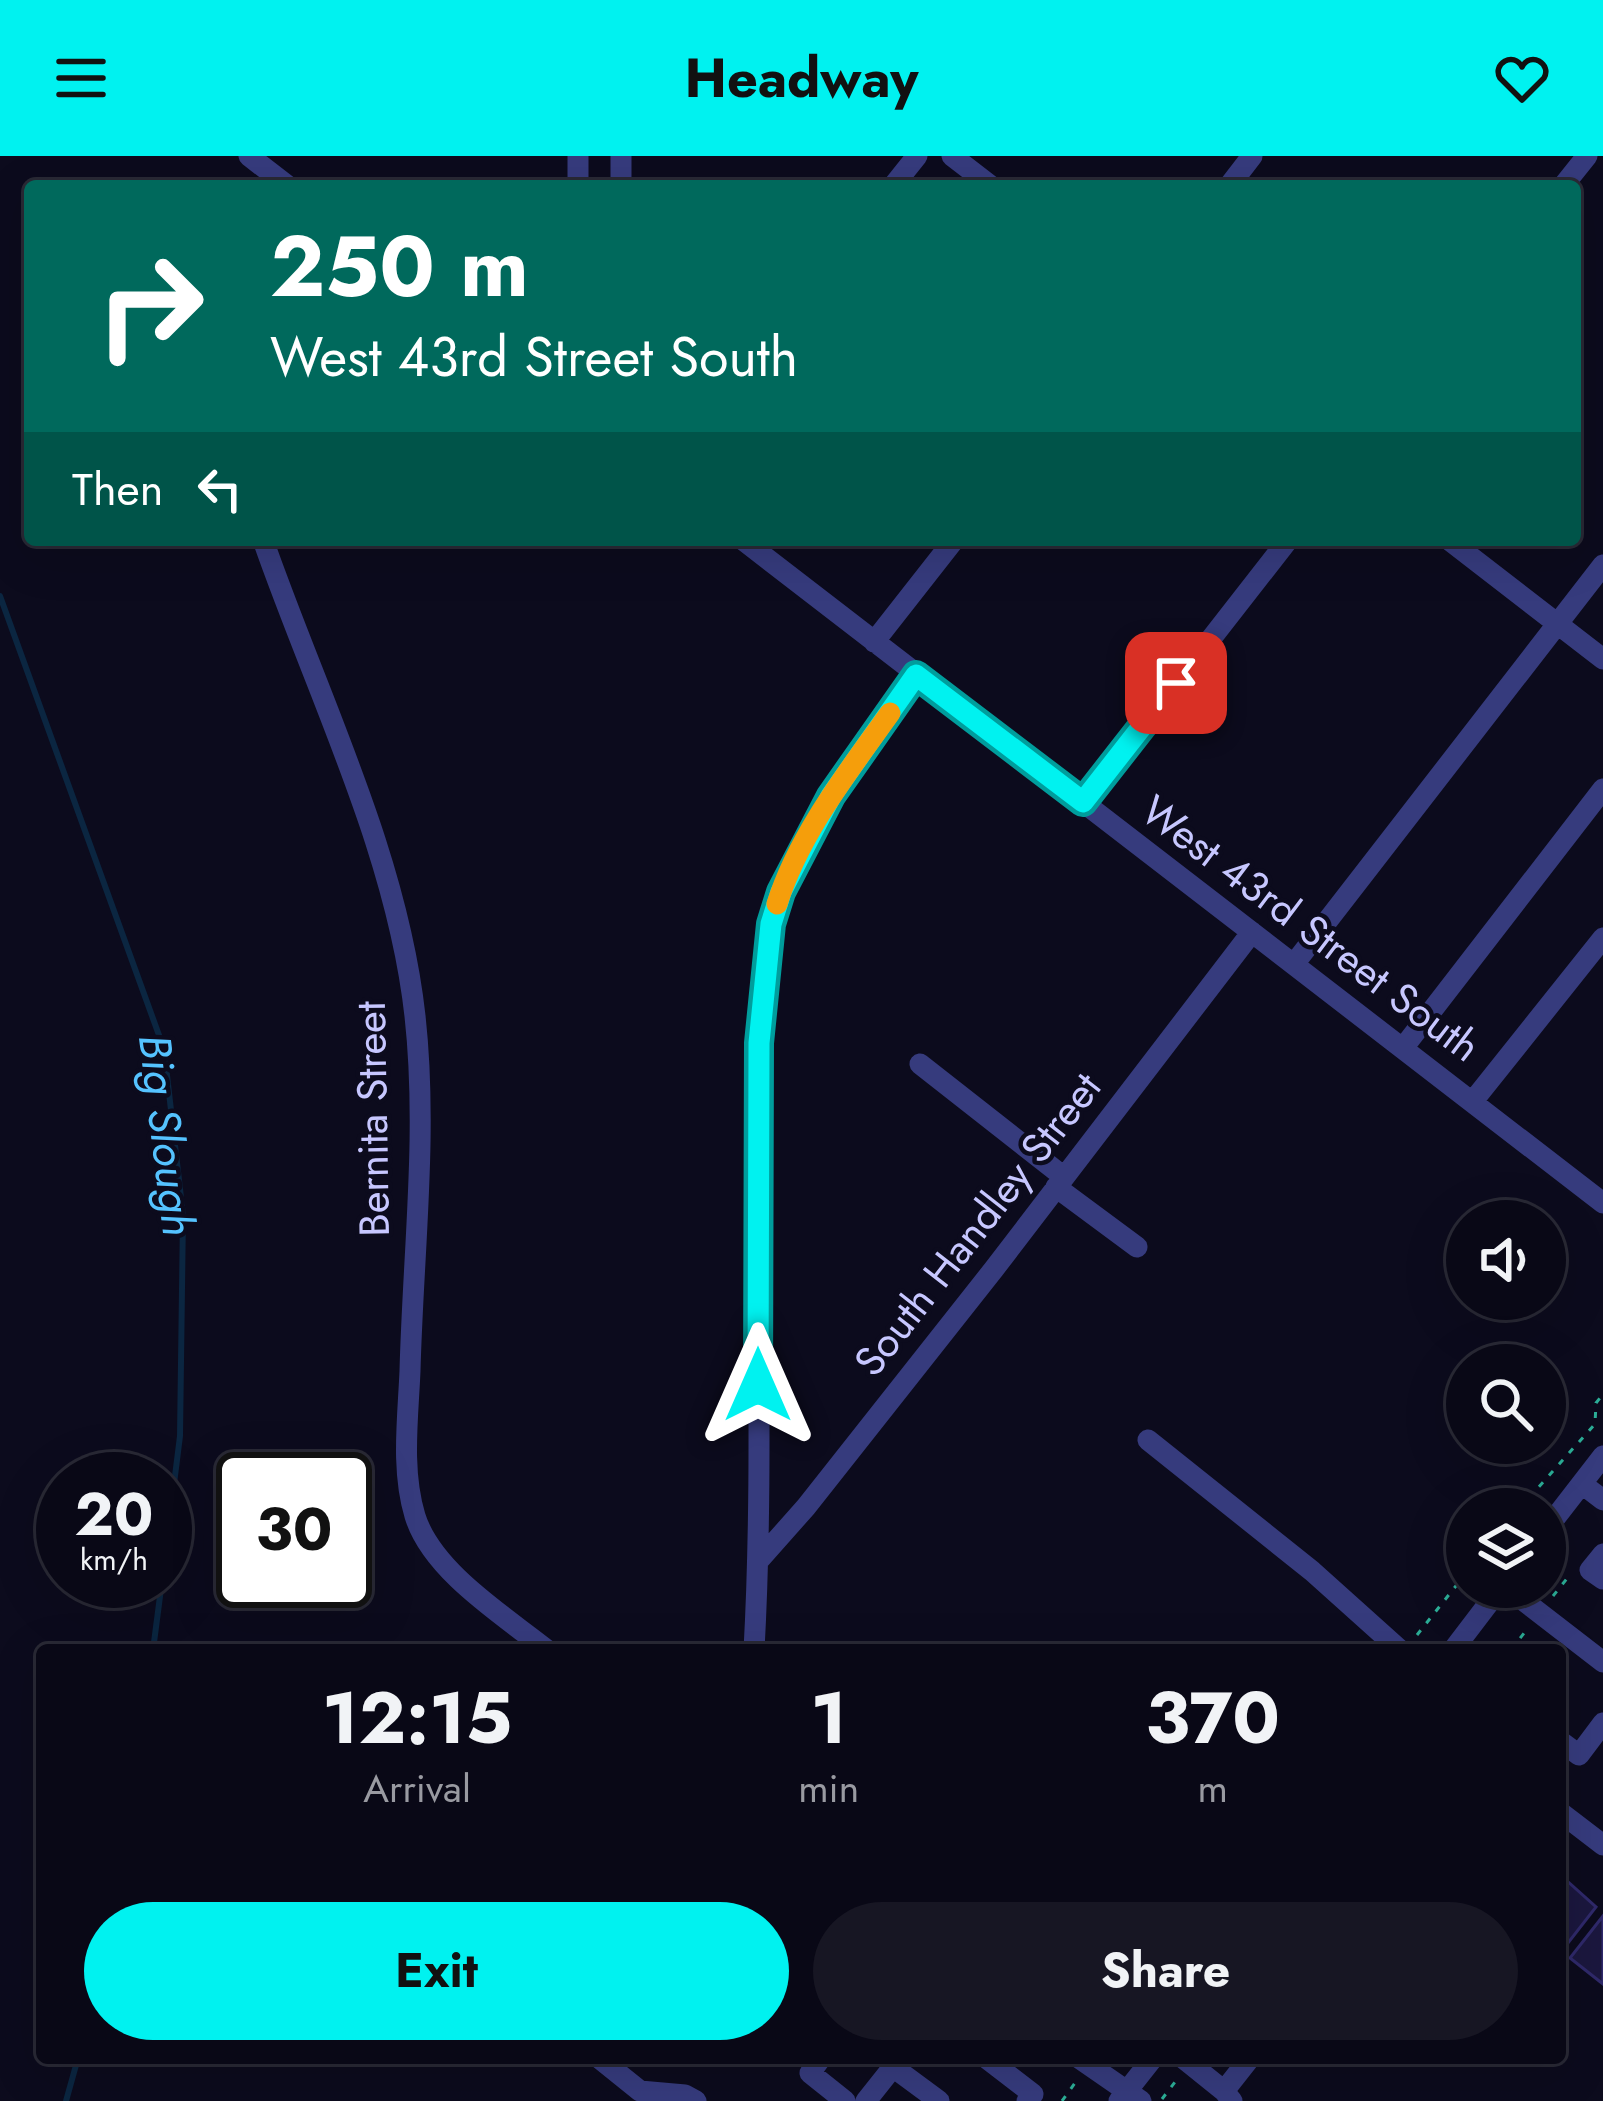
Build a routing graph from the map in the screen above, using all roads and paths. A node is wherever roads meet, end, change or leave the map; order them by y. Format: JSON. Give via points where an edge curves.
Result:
{"nodes":[{"id":1,"x":249,"y":156,"type":"edge"},
{"id":2,"x":917,"y":156,"type":"edge"},
{"id":3,"x":952,"y":156,"type":"edge"},
{"id":4,"x":1252,"y":156,"type":"edge"},
{"id":5,"x":1587,"y":156,"type":"edge"},
{"id":6,"x":280,"y":180,"type":"edge"},
{"id":7,"x":898,"y":180,"type":"edge"},
{"id":8,"x":983,"y":180,"type":"edge"},
{"id":9,"x":1233,"y":180,"type":"edge"},
{"id":10,"x":1568,"y":180,"type":"edge"},
{"id":11,"x":265,"y":546,"type":"edge"},
{"id":12,"x":751,"y":546,"type":"edge"},
{"id":13,"x":949,"y":546,"type":"edge"},
{"id":14,"x":1283,"y":546,"type":"edge"},
{"id":15,"x":1457,"y":546,"type":"edge"},
{"id":16,"x":1603,"y":565,"type":"edge"},
{"id":17,"x":1557,"y":624,"type":"junction"},
{"id":18,"x":874,"y":642,"type":"junction"},
{"id":19,"x":1603,"y":659,"type":"edge"},
{"id":20,"x":916,"y":675,"type":"junction"},
{"id":21,"x":1603,"y":789,"type":"edge"},
{"id":22,"x":1083,"y":802,"type":"junction"},
{"id":23,"x":1252,"y":932,"type":"junction"},
{"id":24,"x":1603,"y":938,"type":"edge"},
{"id":25,"x":1294,"y":964,"type":"junction"},
{"id":26,"x":1403,"y":1048,"type":"junction"},
{"id":27,"x":920,"y":1064,"type":"dead end"},
{"id":28,"x":1473,"y":1102,"type":"junction"},
{"id":29,"x":1060,"y":1182,"type":"junction"},
{"id":30,"x":1603,"y":1203,"type":"edge"},
{"id":31,"x":1137,"y":1247,"type":"dead end"},
{"id":32,"x":1603,"y":1394,"type":"edge"},
{"id":33,"x":1148,"y":1440,"type":"dead end"},
{"id":34,"x":1603,"y":1456,"type":"edge"},
{"id":35,"x":1582,"y":1484,"type":"junction"},
{"id":36,"x":1538,"y":1488,"type":"edge"},
{"id":37,"x":1603,"y":1500,"type":"edge"},
{"id":38,"x":1566,"y":1504,"type":"edge"},
{"id":39,"x":1603,"y":1554,"type":"edge"},
{"id":40,"x":759,"y":1560,"type":"junction"},
{"id":41,"x":1578,"y":1564,"type":"dead end"},
{"id":42,"x":1603,"y":1580,"type":"edge"},
{"id":43,"x":1446,"y":1597,"type":"edge"},
{"id":44,"x":1486,"y":1608,"type":"edge"},
{"id":45,"x":1533,"y":1608,"type":"edge"},
{"id":46,"x":1540,"y":1613,"type":"junction"},
{"id":47,"x":1375,"y":1641,"type":"edge"},
{"id":48,"x":1560,"y":1641,"type":"edge"},
{"id":49,"x":540,"y":1644,"type":"edge"},
{"id":50,"x":754,"y":1644,"type":"edge"},
{"id":51,"x":1407,"y":1644,"type":"edge"},
{"id":52,"x":1458,"y":1644,"type":"edge"},
{"id":53,"x":1516,"y":1644,"type":"edge"},
{"id":54,"x":1566,"y":1646,"type":"edge"},
{"id":55,"x":1603,"y":1662,"type":"edge"},
{"id":56,"x":1603,"y":1675,"type":"edge"},
{"id":57,"x":1603,"y":1707,"type":"edge"},
{"id":58,"x":1603,"y":1723,"type":"edge"},
{"id":59,"x":1566,"y":1733,"type":"edge"},
{"id":60,"x":1566,"y":1745,"type":"edge"},
{"id":61,"x":1566,"y":1817,"type":"edge"},
{"id":62,"x":1603,"y":1845,"type":"edge"},
{"id":63,"x":606,"y":2064,"type":"edge"},
{"id":64,"x":817,"y":2064,"type":"edge"},
{"id":65,"x":994,"y":2064,"type":"edge"},
{"id":66,"x":1087,"y":2064,"type":"edge"},
{"id":67,"x":1149,"y":2064,"type":"edge"},
{"id":68,"x":1190,"y":2064,"type":"edge"},
{"id":69,"x":1247,"y":2064,"type":"edge"},
{"id":70,"x":1228,"y":2096,"type":"edge"},
{"id":71,"x":1129,"y":2097,"type":"edge"},
{"id":72,"x":696,"y":2101,"type":"edge"},
{"id":73,"x":845,"y":2101,"type":"edge"},
{"id":74,"x":866,"y":2101,"type":"edge"},
{"id":75,"x":939,"y":2101,"type":"edge"},
{"id":76,"x":1027,"y":2101,"type":"edge"}],
"edges":[{"from":1,"to":6,"type":"street"},
{"from":2,"to":7,"type":"street"},
{"from":3,"to":8,"type":"street"},
{"from":4,"to":9,"type":"street"},
{"from":5,"to":10,"type":"street"},
{"from":11,"to":49,"type":"street","name":"Bernita Street","via":[[382,861],[415,1015],[408,1482],[423,1534],[445,1567]]},
{"from":12,"to":18,"type":"street","name":"West 43rd Street South"},
{"from":13,"to":18,"type":"street"},
{"from":14,"to":22,"type":"street"},
{"from":15,"to":17,"type":"street"},
{"from":16,"to":17,"type":"street"},
{"from":17,"to":19,"type":"street"},
{"from":17,"to":25,"type":"street"},
{"from":18,"to":20,"type":"street","name":"West 43rd Street South"},
{"from":20,"to":22,"type":"street","name":"West 43rd Street South"},
{"from":20,"to":40,"type":"street","via":[[831,796],[771,924],[759,1043]]},
{"from":21,"to":26,"type":"street"},
{"from":22,"to":23,"type":"street","name":"West 43rd Street South"},
{"from":23,"to":25,"type":"street","name":"West 43rd Street South"},
{"from":23,"to":29,"type":"street","name":"South Handley Street"},
{"from":24,"to":28,"type":"street"},
{"from":25,"to":26,"type":"street","name":"West 43rd Street South"},
{"from":26,"to":28,"type":"street","name":"West 43rd Street South"},
{"from":27,"to":29,"type":"street"},
{"from":28,"to":30,"type":"street","name":"West 43rd Street South"},
{"from":29,"to":31,"type":"street"},
{"from":29,"to":40,"type":"street","name":"South Handley Street"},
{"from":32,"to":36,"type":"path","via":[[1595,1424]]},
{"from":33,"to":47,"type":"street","via":[[1312,1571]]},
{"from":34,"to":35,"type":"street"},
{"from":35,"to":37,"type":"street"},
{"from":35,"to":38,"type":"street"},
{"from":39,"to":42,"type":"street","via":[[1590,1570]]},
{"from":40,"to":50,"type":"street"},
{"from":41,"to":46,"type":"path"},
{"from":43,"to":51,"type":"path"},
{"from":44,"to":52,"type":"street"},
{"from":45,"to":46,"type":"street"},
{"from":46,"to":48,"type":"street"},
{"from":46,"to":53,"type":"path"},
{"from":47,"to":51,"type":"street"},
{"from":48,"to":55,"type":"street"},
{"from":54,"to":56,"type":"street"},
{"from":57,"to":59,"type":"street","via":[[1588,1726]]},
{"from":58,"to":60,"type":"street","via":[[1579,1755]]},
{"from":61,"to":62,"type":"street"},
{"from":63,"to":72,"type":"street","via":[[640,2091]]},
{"from":64,"to":73,"type":"street","via":[[810,2073]]},
{"from":65,"to":76,"type":"street","via":[[1033,2094]]},
{"from":66,"to":71,"type":"street"},
{"from":67,"to":71,"type":"street"},
{"from":68,"to":70,"type":"street"},
{"from":69,"to":70,"type":"street"},
{"from":74,"to":75,"type":"street","via":[[893,2067]]}]}
